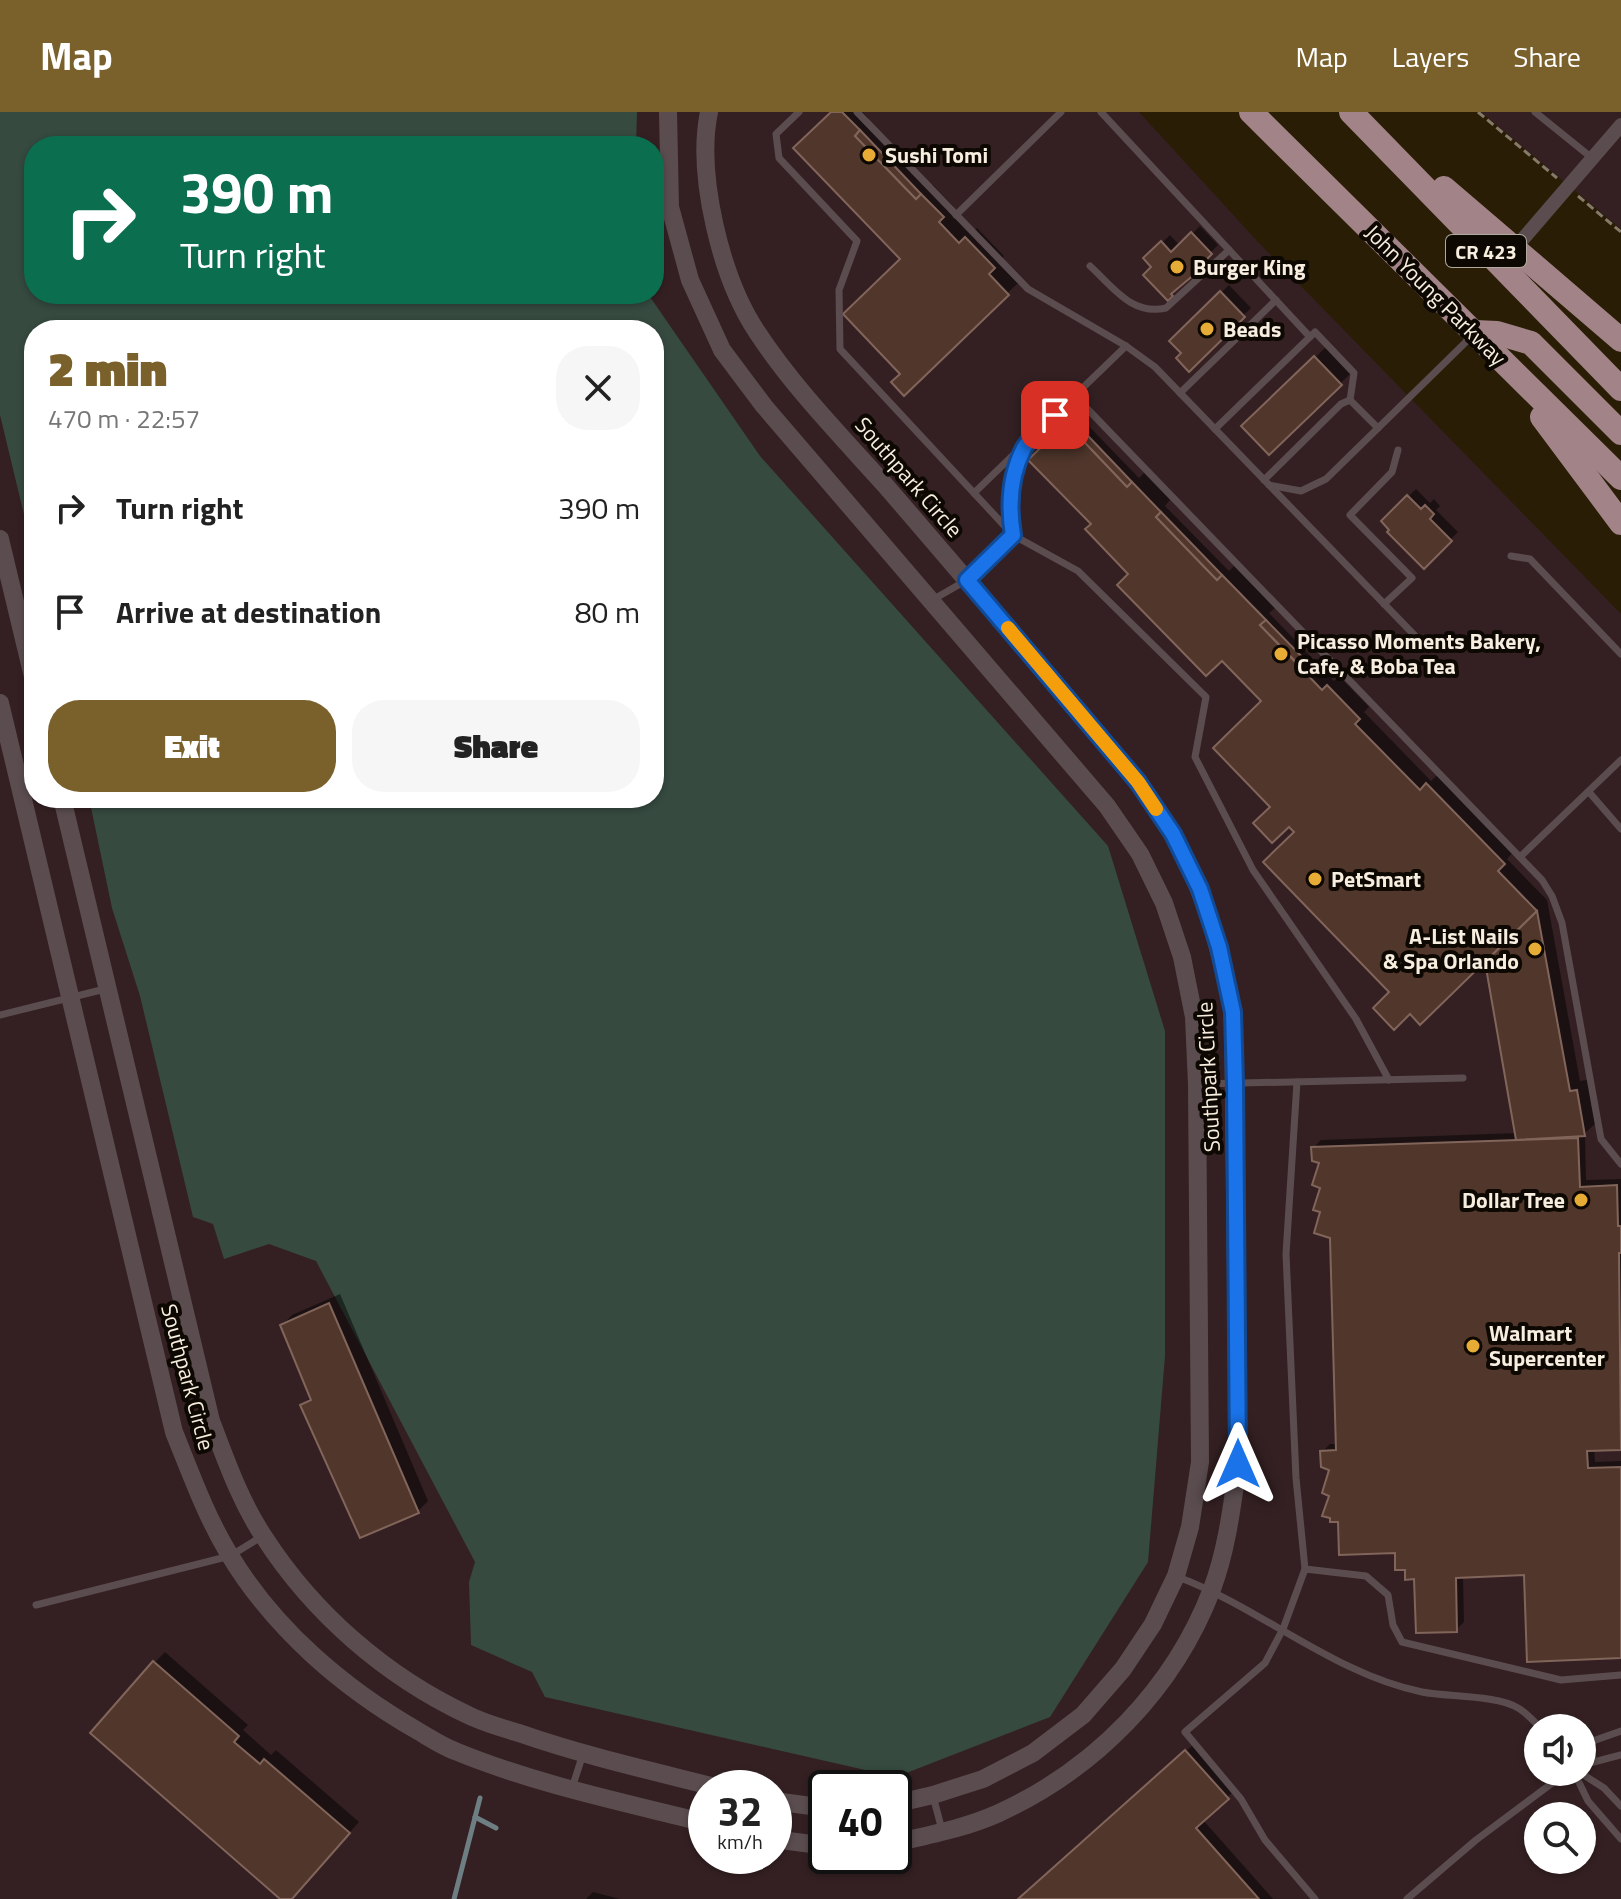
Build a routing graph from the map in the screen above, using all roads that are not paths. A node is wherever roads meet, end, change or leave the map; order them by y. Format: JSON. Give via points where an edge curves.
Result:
{"nodes":[{"id":1,"x":668,"y":112,"type":"edge"},
{"id":2,"x":709,"y":112,"type":"edge"},
{"id":3,"x":799,"y":112,"type":"edge"},
{"id":4,"x":1061,"y":112,"type":"edge"},
{"id":5,"x":1101,"y":112,"type":"edge"},
{"id":6,"x":1251,"y":112,"type":"edge"},
{"id":7,"x":1352,"y":112,"type":"edge"},
{"id":8,"x":1535,"y":112,"type":"edge"},
{"id":9,"x":861,"y":113,"type":"edge"},
{"id":10,"x":1621,"y":125,"type":"edge"},
{"id":11,"x":1593,"y":159,"type":"junction"},
{"id":12,"x":956,"y":215,"type":"junction"},
{"id":13,"x":1516,"y":247,"type":"junction"},
{"id":14,"x":1229,"y":250,"type":"junction"},
{"id":15,"x":1090,"y":266,"type":"dead end"},
{"id":16,"x":1276,"y":300,"type":"junction"},
{"id":17,"x":1475,"y":332,"type":"junction"},
{"id":18,"x":1310,"y":337,"type":"junction"},
{"id":19,"x":1621,"y":340,"type":"edge"},
{"id":20,"x":1126,"y":346,"type":"junction"},
{"id":21,"x":1496,"y":354,"type":"junction"},
{"id":22,"x":1621,"y":389,"type":"edge"},
{"id":23,"x":1180,"y":393,"type":"junction"},
{"id":24,"x":1074,"y":395,"type":"junction"},
{"id":25,"x":1350,"y":400,"type":"junction"},
{"id":26,"x":1378,"y":428,"type":"junction"},
{"id":27,"x":1215,"y":429,"type":"junction"},
{"id":28,"x":1621,"y":433,"type":"edge"},
{"id":29,"x":1025,"y":445,"type":"junction"},
{"id":30,"x":1398,"y":450,"type":"dead end"},
{"id":31,"x":1621,"y":478,"type":"edge"},
{"id":32,"x":1267,"y":482,"type":"junction"},
{"id":33,"x":974,"y":493,"type":"junction"},
{"id":34,"x":1621,"y":523,"type":"edge"},
{"id":35,"x":1013,"y":535,"type":"junction"},
{"id":36,"x":0,"y":539,"type":"edge"},
{"id":37,"x":1511,"y":556,"type":"dead end"},
{"id":38,"x":967,"y":580,"type":"junction"},
{"id":39,"x":932,"y":600,"type":"junction"},
{"id":40,"x":1384,"y":604,"type":"junction"},
{"id":41,"x":24,"y":639,"type":"edge"},
{"id":42,"x":1421,"y":642,"type":"dead end"},
{"id":43,"x":1621,"y":654,"type":"edge"},
{"id":44,"x":0,"y":703,"type":"edge"},
{"id":45,"x":1621,"y":760,"type":"edge"},
{"id":46,"x":1589,"y":792,"type":"junction"},
{"id":47,"x":24,"y":802,"type":"edge"},
{"id":48,"x":25,"y":808,"type":"edge"},
{"id":49,"x":64,"y":808,"type":"edge"},
{"id":50,"x":1621,"y":828,"type":"edge"},
{"id":51,"x":1520,"y":857,"type":"junction"},
{"id":52,"x":108,"y":988,"type":"junction"},
{"id":53,"x":71,"y":997,"type":"junction"},
{"id":54,"x":0,"y":1015,"type":"edge"},
{"id":55,"x":1463,"y":1078,"type":"dead end"},
{"id":56,"x":1389,"y":1080,"type":"junction"},
{"id":57,"x":1297,"y":1082,"type":"junction"},
{"id":58,"x":1235,"y":1083,"type":"junction"},
{"id":59,"x":1197,"y":1084,"type":"junction"},
{"id":60,"x":1621,"y":1164,"type":"edge"},
{"id":61,"x":263,"y":1536,"type":"junction"},
{"id":62,"x":230,"y":1556,"type":"junction"},
{"id":63,"x":1305,"y":1569,"type":"junction"},
{"id":64,"x":1176,"y":1576,"type":"junction"},
{"id":65,"x":1212,"y":1590,"type":"junction"},
{"id":66,"x":36,"y":1605,"type":"dead end"},
{"id":67,"x":1283,"y":1629,"type":"junction"},
{"id":68,"x":1621,"y":1675,"type":"edge"},
{"id":69,"x":1525,"y":1714,"type":"edge"},
{"id":70,"x":1621,"y":1731,"type":"edge"},
{"id":71,"x":1596,"y":1740,"type":"edge"},
{"id":72,"x":583,"y":1754,"type":"junction"},
{"id":73,"x":1621,"y":1755,"type":"edge"},
{"id":74,"x":1596,"y":1761,"type":"edge"},
{"id":75,"x":688,"y":1780,"type":"edge"},
{"id":76,"x":1596,"y":1783,"type":"edge"},
{"id":77,"x":1548,"y":1786,"type":"edge"},
{"id":78,"x":1582,"y":1786,"type":"edge"},
{"id":79,"x":572,"y":1788,"type":"junction"},
{"id":80,"x":933,"y":1795,"type":"junction"},
{"id":81,"x":912,"y":1800,"type":"edge"},
{"id":82,"x":1621,"y":1806,"type":"edge"},
{"id":83,"x":688,"y":1818,"type":"edge"},
{"id":84,"x":943,"y":1832,"type":"junction"},
{"id":85,"x":912,"y":1839,"type":"edge"},
{"id":86,"x":1621,"y":1839,"type":"edge"},
{"id":87,"x":1315,"y":1899,"type":"edge"},
{"id":88,"x":1407,"y":1899,"type":"edge"}],
"edges":[{"from":1,"to":39,"type":"street","name":"Southpark Circle","via":[[670,207],[690,280],[722,350]]},
{"from":2,"to":38,"type":"street","name":"Southpark Circle","via":[[708,201],[726,267],[755,330]]},
{"from":3,"to":33,"type":"lane","via":[[776,134],[779,158],[857,241],[839,290],[840,349]]},
{"from":4,"to":12,"type":"lane"},
{"from":5,"to":14,"type":"lane"},
{"from":6,"to":17,"type":"highway","name":"John Young Parkway","number":"CR 423"},
{"from":7,"to":13,"type":"highway"},
{"from":7,"to":22,"type":"highway","number":"CR 423"},
{"from":8,"to":11,"type":"lane"},
{"from":9,"to":12,"type":"lane"},
{"from":10,"to":11,"type":"street"},
{"from":11,"to":13,"type":"street"},
{"from":12,"to":20,"type":"lane","via":[[1028,289]]},
{"from":13,"to":19,"type":"highway"},
{"from":14,"to":15,"type":"lane","via":[[1166,308],[1155,311],[1134,307]]},
{"from":14,"to":16,"type":"lane"},
{"from":16,"to":18,"type":"lane"},
{"from":16,"to":23,"type":"lane"},
{"from":17,"to":21,"type":"highway","name":"John Young Parkway","number":"CR 423"},
{"from":17,"to":26,"type":"lane"},
{"from":17,"to":28,"type":"highway","via":[[1531,343]]},
{"from":18,"to":25,"type":"lane","via":[[1315,332],[1354,373]]},
{"from":18,"to":27,"type":"lane"},
{"from":20,"to":23,"type":"lane"},
{"from":20,"to":24,"type":"lane"},
{"from":21,"to":31,"type":"highway","name":"John Young Parkway","number":"CR 423"},
{"from":21,"to":34,"type":"highway"},
{"from":23,"to":27,"type":"lane"},
{"from":24,"to":29,"type":"lane"},
{"from":24,"to":51,"type":"lane"},
{"from":25,"to":26,"type":"lane"},
{"from":25,"to":32,"type":"lane"},
{"from":26,"to":32,"type":"lane","via":[[1326,479],[1301,491]]},
{"from":27,"to":32,"type":"lane"},
{"from":29,"to":33,"type":"lane"},
{"from":29,"to":35,"type":"lane","via":[[1011,486]]},
{"from":30,"to":40,"type":"lane","via":[[1392,472],[1350,515],[1412,578]]},
{"from":32,"to":40,"type":"lane"},
{"from":33,"to":35,"type":"lane"},
{"from":35,"to":38,"type":"lane"},
{"from":35,"to":56,"type":"lane","via":[[1078,571],[1206,697],[1195,757],[1253,870],[1356,1019]]},
{"from":36,"to":41,"type":"street"},
{"from":37,"to":43,"type":"lane","via":[[1530,559]]},
{"from":38,"to":39,"type":"lane"},
{"from":38,"to":58,"type":"street","name":"Southpark Circle","via":[[1138,782],[1173,834],[1200,889],[1219,947],[1233,1012]]},
{"from":39,"to":59,"type":"street","name":"Southpark Circle","via":[[1107,806],[1140,854],[1182,957],[1194,1017]]},
{"from":40,"to":42,"type":"lane"},
{"from":44,"to":47,"type":"street","name":"Southpark Circle"},
{"from":45,"to":46,"type":"lane"},
{"from":46,"to":50,"type":"lane"},
{"from":46,"to":51,"type":"lane"},
{"from":48,"to":53,"type":"street","name":"Southpark Circle"},
{"from":49,"to":52,"type":"street","name":"Southpark Circle"},
{"from":51,"to":60,"type":"lane","via":[[1542,880],[1562,923],[1601,1139]]},
{"from":52,"to":53,"type":"lane"},
{"from":52,"to":61,"type":"street","name":"Southpark Circle","via":[[211,1421]]},
{"from":53,"to":54,"type":"lane"},
{"from":53,"to":62,"type":"street","name":"Southpark Circle","via":[[174,1432]]},
{"from":55,"to":56,"type":"lane"},
{"from":56,"to":57,"type":"lane"},
{"from":57,"to":58,"type":"lane"},
{"from":57,"to":63,"type":"lane","via":[[1286,1254]]},
{"from":58,"to":59,"type":"lane"},
{"from":58,"to":65,"type":"street","name":"Southpark Circle","via":[[1238,1464],[1228,1534]]},
{"from":59,"to":64,"type":"street","name":"Southpark Circle","via":[[1200,1462]]},
{"from":61,"to":62,"type":"lane"},
{"from":61,"to":72,"type":"street","name":"Southpark Circle","via":[[331,1620],[415,1685],[468,1716]]},
{"from":62,"to":66,"type":"lane"},
{"from":62,"to":79,"type":"street","name":"Southpark Circle","via":[[304,1648],[382,1709],[452,1751]]},
{"from":63,"to":67,"type":"lane"},
{"from":63,"to":68,"type":"lane","via":[[1366,1576],[1388,1595],[1402,1642],[1561,1680]]},
{"from":64,"to":65,"type":"lane"},
{"from":64,"to":80,"type":"street","name":"Southpark Circle","via":[[1138,1647],[1083,1715],[1033,1753],[983,1779]]},
{"from":65,"to":67,"type":"lane"},
{"from":65,"to":84,"type":"street","name":"Southpark Circle","via":[[1186,1643],[1110,1743],[1053,1786],[997,1814]]},
{"from":67,"to":69,"type":"lane","via":[[1374,1679],[1423,1692],[1474,1697],[1517,1707]]},
{"from":67,"to":87,"type":"lane","via":[[1265,1663],[1185,1732]]},
{"from":70,"to":71,"type":"lane"},
{"from":72,"to":75,"type":"street","name":"Southpark Circle"},
{"from":72,"to":79,"type":"lane"},
{"from":73,"to":74,"type":"lane"},
{"from":76,"to":82,"type":"lane"},
{"from":77,"to":88,"type":"lane"},
{"from":78,"to":86,"type":"lane"},
{"from":79,"to":83,"type":"street","name":"Southpark Circle"},
{"from":80,"to":81,"type":"street","name":"Southpark Circle"},
{"from":80,"to":84,"type":"lane"},
{"from":84,"to":85,"type":"street","name":"Southpark Circle"}]}
